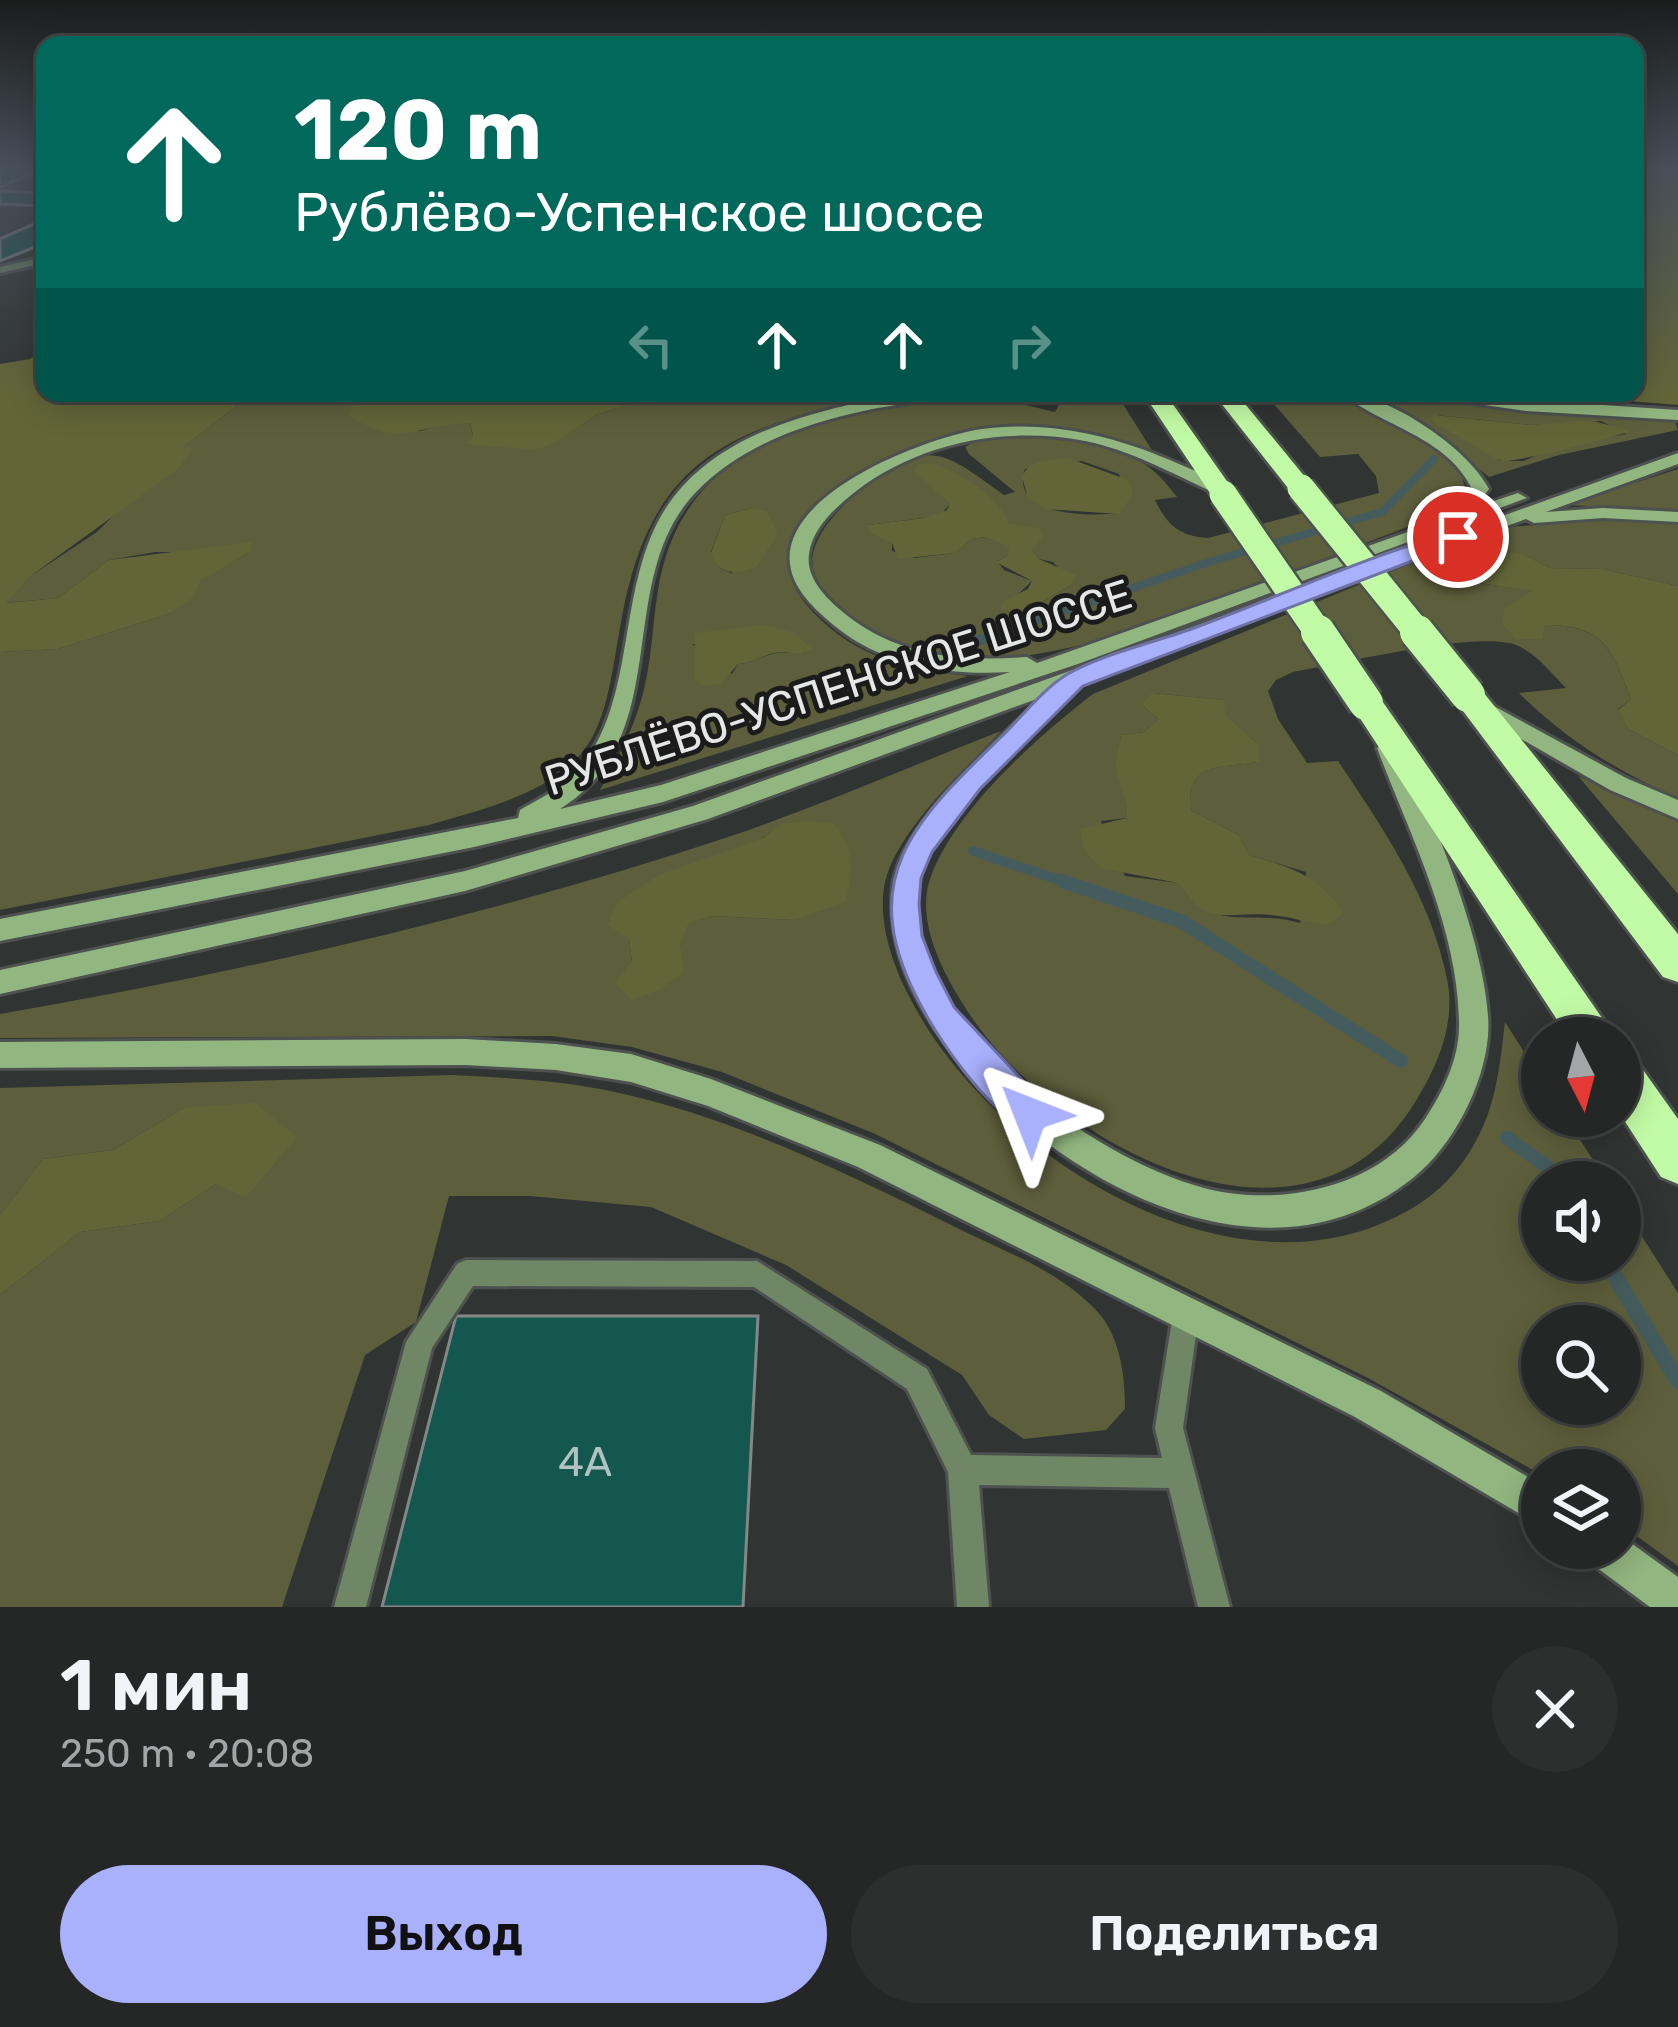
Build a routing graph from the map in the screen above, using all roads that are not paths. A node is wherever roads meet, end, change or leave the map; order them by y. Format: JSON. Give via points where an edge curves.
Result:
{"nodes":[{"id":1,"x":36,"y":262,"type":"edge"},
{"id":2,"x":0,"y":270,"type":"edge"},
{"id":3,"x":886,"y":402,"type":"edge"},
{"id":4,"x":1160,"y":402,"type":"edge"},
{"id":5,"x":1231,"y":402,"type":"edge"},
{"id":6,"x":1364,"y":402,"type":"edge"},
{"id":7,"x":1496,"y":402,"type":"edge"},
{"id":8,"x":1678,"y":415,"type":"edge"},
{"id":9,"x":1678,"y":444,"type":"edge"},
{"id":10,"x":1678,"y":458,"type":"edge"},
{"id":11,"x":1221,"y":491,"type":"junction"},
{"id":12,"x":1459,"y":518,"type":"junction"},
{"id":13,"x":1678,"y":518,"type":"edge"},
{"id":14,"x":1502,"y":521,"type":"junction"},
{"id":15,"x":1073,"y":670,"type":"junction"},
{"id":16,"x":1470,"y":698,"type":"junction"},
{"id":17,"x":1371,"y":711,"type":"junction"},
{"id":18,"x":1678,"y":810,"type":"edge"},
{"id":19,"x":474,"y":838,"type":"junction"},
{"id":20,"x":0,"y":930,"type":"edge"},
{"id":21,"x":1678,"y":965,"type":"edge"},
{"id":22,"x":0,"y":982,"type":"edge"},
{"id":23,"x":1580,"y":1017,"type":"edge"},
{"id":24,"x":0,"y":1055,"type":"edge"},
{"id":25,"x":1641,"y":1106,"type":"edge"},
{"id":26,"x":1678,"y":1160,"type":"edge"},
{"id":27,"x":1186,"y":1314,"type":"junction"},
{"id":28,"x":964,"y":1471,"type":"junction"},
{"id":29,"x":1180,"y":1474,"type":"junction"},
{"id":30,"x":1521,"y":1495,"type":"edge"},
{"id":31,"x":1632,"y":1569,"type":"edge"},
{"id":32,"x":1678,"y":1602,"type":"edge"},
{"id":33,"x":350,"y":1607,"type":"edge"},
{"id":34,"x":973,"y":1607,"type":"edge"},
{"id":35,"x":1214,"y":1607,"type":"edge"}],
"edges":[{"from":1,"to":2,"type":"lane"},
{"from":3,"to":19,"type":"main road","via":[[776,432],[693,485],[655,546],[630,680],[608,747],[553,802]]},
{"from":4,"to":11,"type":"highway"},
{"from":5,"to":16,"type":"highway","bridge":true},
{"from":6,"to":12,"type":"main road","via":[[1469,468],[1480,489]]},
{"from":7,"to":8,"type":"main road"},
{"from":9,"to":12,"type":"main road","name":"РУБЛЁВО-УСПЕНСКОЕ ШОССЕ"},
{"from":10,"to":14,"type":"main road","name":"РУБЛЁВО-УСПЕНСКОЕ ШОССЕ"},
{"from":11,"to":15,"type":"main road","via":[[1091,438],[999,432],[891,461],[840,494],[808,533],[800,551],[803,581],[868,643],[920,660]]},
{"from":11,"to":17,"type":"highway","bridge":true},
{"from":12,"to":15,"type":"main road","name":"РУБЛЁВО-УСПЕНСКОЕ ШОССЕ"},
{"from":13,"to":14,"type":"main road","via":[[1603,513]]},
{"from":14,"to":15,"type":"main road","name":"РУБЛЁВО-УСПЕНСКОЕ ШОССЕ"},
{"from":15,"to":17,"type":"main road","via":[[920,847],[906,878],[907,936],[943,1017],[1030,1114],[1148,1185],[1205,1205],[1265,1212],[1331,1204],[1386,1179],[1429,1142],[1458,1094],[1474,1030],[1468,968]]},
{"from":15,"to":19,"type":"main road","name":"РУБЛЁВО-УСПЕНСКОЕ ШОССЕ","via":[[663,793]]},
{"from":15,"to":22,"type":"main road","name":"РУБЛЁВО-УСПЕНСКОЕ ШОССЕ","via":[[699,813],[465,881]]},
{"from":16,"to":18,"type":"main road"},
{"from":16,"to":21,"type":"highway"},
{"from":17,"to":23,"type":"highway"},
{"from":19,"to":20,"type":"main road","name":"РУБЛЁВО-УСПЕНСКОЕ ШОССЕ"},
{"from":24,"to":27,"type":"main road","via":[[465,1052],[632,1068],[869,1156]]},
{"from":25,"to":26,"type":"highway"},
{"from":27,"to":29,"type":"lane","via":[[1169,1428]]},
{"from":27,"to":30,"type":"main road","via":[[1368,1404]]},
{"from":28,"to":29,"type":"lane"},
{"from":28,"to":33,"type":"lane","via":[[916,1379],[757,1274],[466,1273],[420,1342]]},
{"from":28,"to":34,"type":"lane"},
{"from":29,"to":35,"type":"lane"},
{"from":31,"to":32,"type":"main road"}]}
